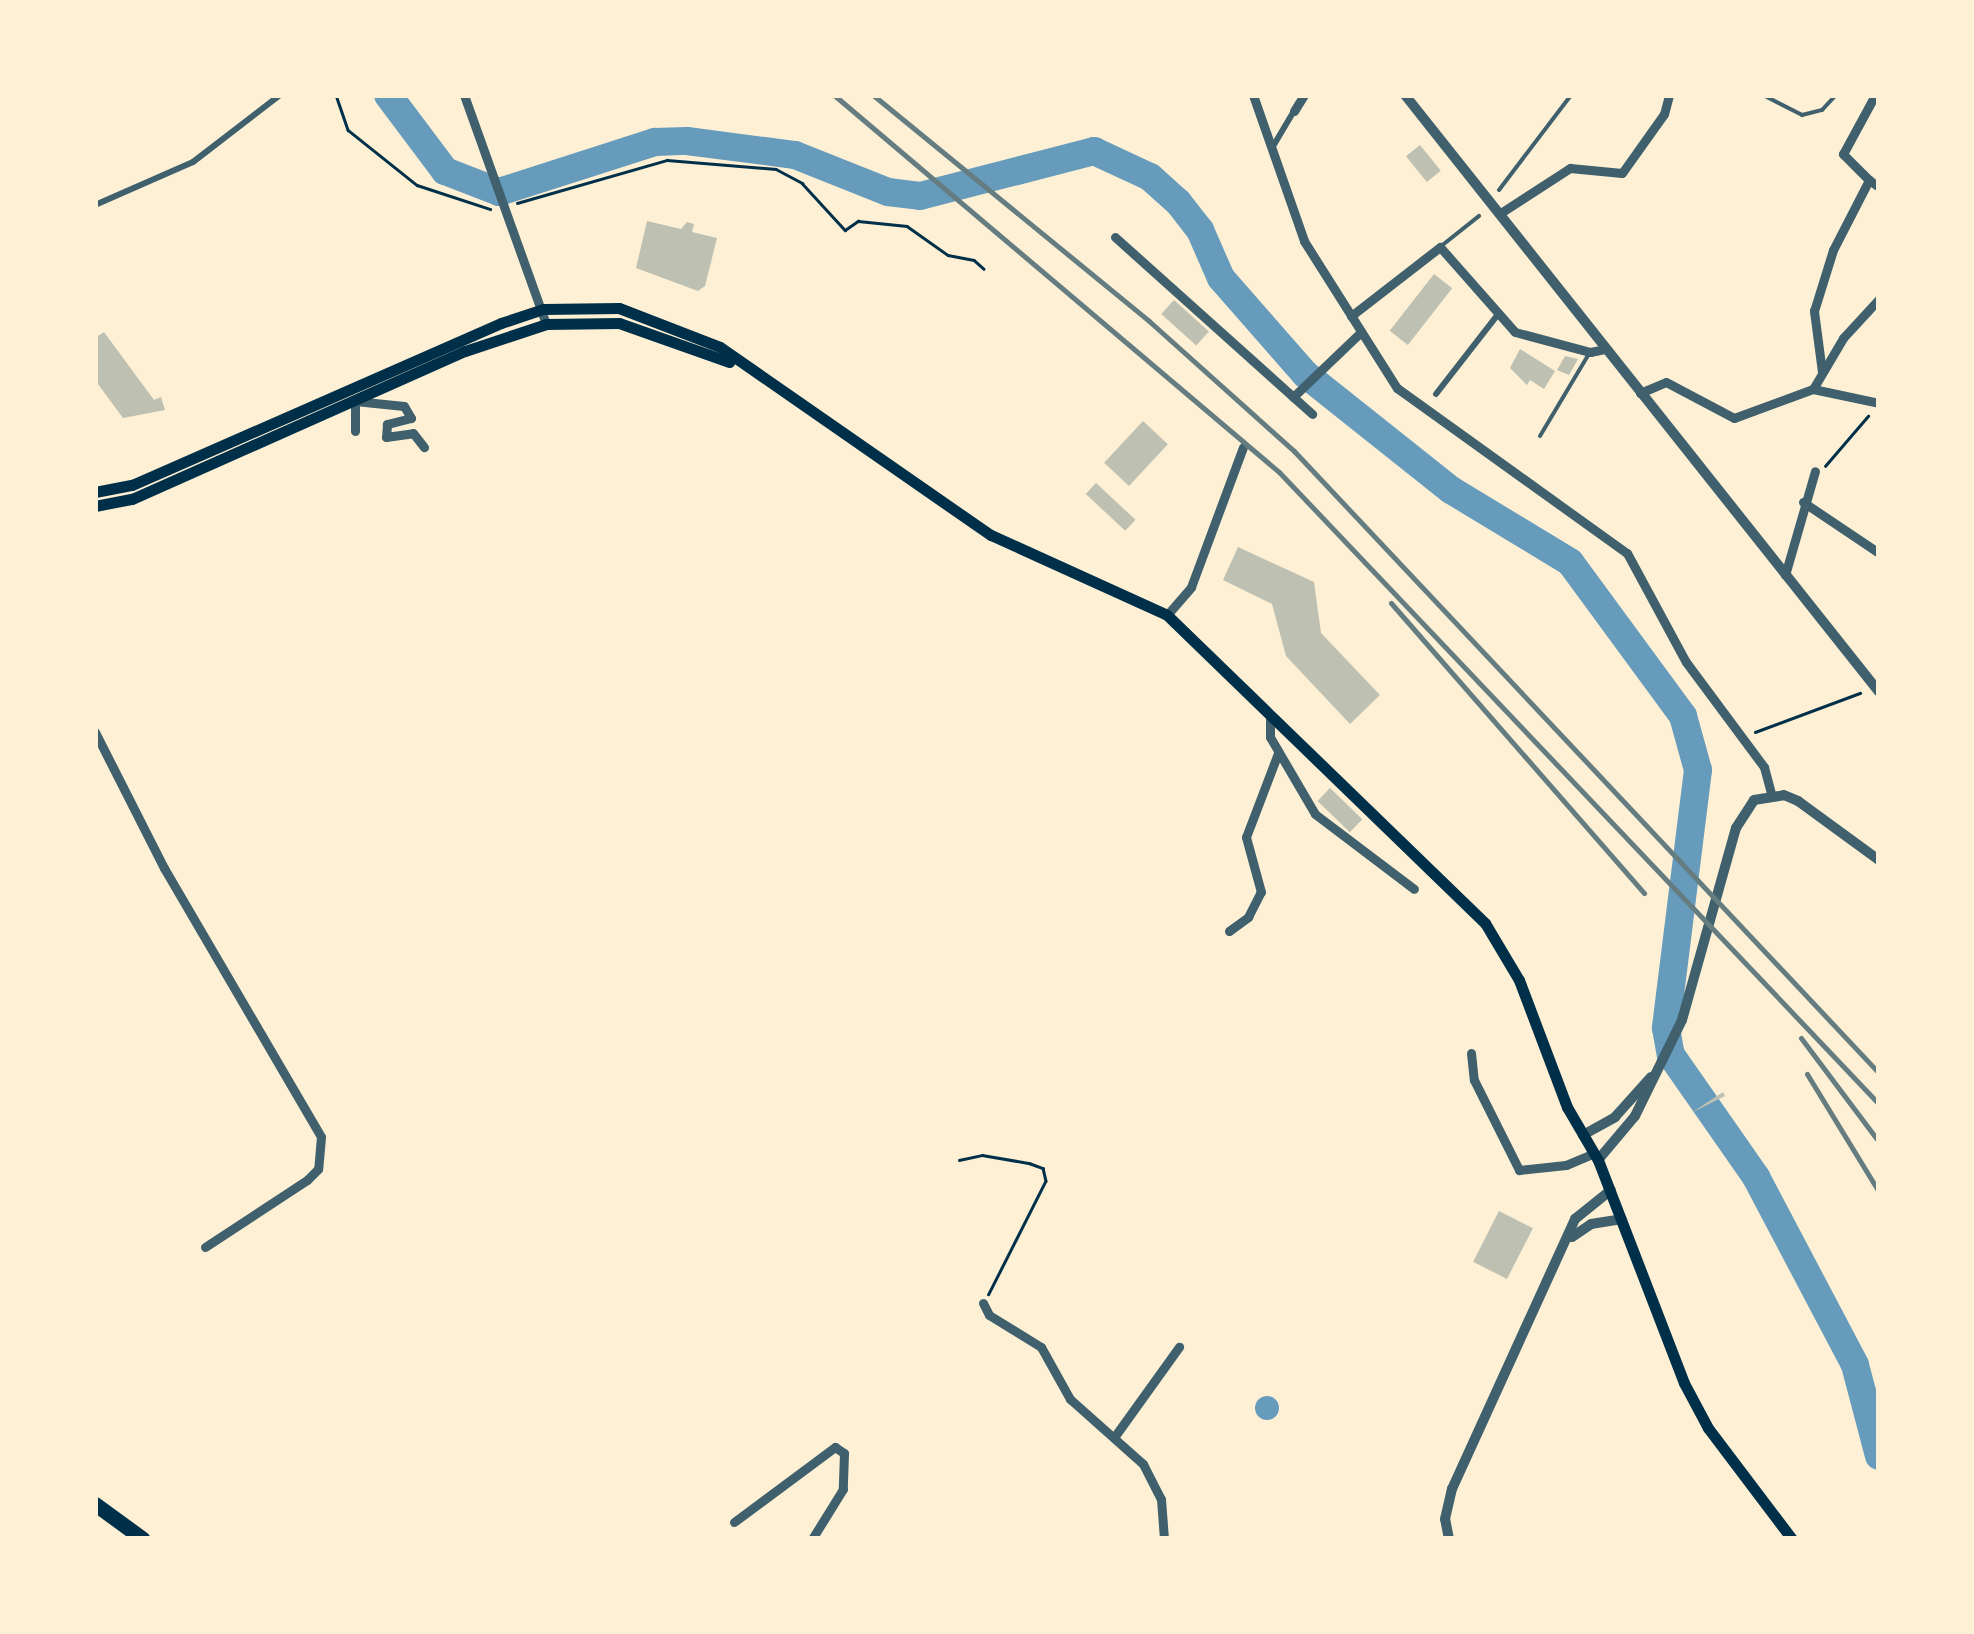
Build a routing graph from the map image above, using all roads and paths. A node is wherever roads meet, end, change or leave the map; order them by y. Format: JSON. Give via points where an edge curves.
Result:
{"nodes":[{"id":1,"x":280,"y":95,"type":"edge"},
{"id":2,"x":336,"y":95,"type":"edge"},
{"id":3,"x":464,"y":95,"type":"edge"},
{"id":4,"x":1253,"y":95,"type":"edge"},
{"id":5,"x":1304,"y":95,"type":"edge"},
{"id":6,"x":1405,"y":95,"type":"edge"},
{"id":7,"x":1571,"y":95,"type":"edge"},
{"id":8,"x":1670,"y":95,"type":"edge"},
{"id":9,"x":1764,"y":95,"type":"edge"},
{"id":10,"x":1836,"y":95,"type":"edge"},
{"id":11,"x":1876,"y":95,"type":"edge"},
{"id":12,"x":1294,"y":111,"type":"joint"},
{"id":13,"x":1272,"y":150,"type":"junction"},
{"id":14,"x":1870,"y":180,"type":"junction"},
{"id":15,"x":1879,"y":187,"type":"edge"},
{"id":16,"x":1499,"y":190,"type":"dead end"},
{"id":17,"x":95,"y":205,"type":"edge"},
{"id":18,"x":510,"y":212,"type":"junction"},
{"id":19,"x":1499,"y":214,"type":"junction"},
{"id":20,"x":1479,"y":216,"type":"dead end"},
{"id":21,"x":1115,"y":237,"type":"dead end"},
{"id":22,"x":1440,"y":247,"type":"junction"},
{"id":23,"x":984,"y":269,"type":"dead end"},
{"id":24,"x":1879,"y":298,"type":"edge"},
{"id":25,"x":543,"y":310,"type":"junction"},
{"id":26,"x":1350,"y":316,"type":"junction"},
{"id":27,"x":1496,"y":317,"type":"junction"},
{"id":28,"x":546,"y":324,"type":"junction"},
{"id":29,"x":1361,"y":332,"type":"junction"},
{"id":30,"x":1604,"y":348,"type":"junction"},
{"id":31,"x":1590,"y":352,"type":"junction"},
{"id":32,"x":413,"y":361,"type":"junction"},
{"id":33,"x":1822,"y":372,"type":"junction"},
{"id":34,"x":420,"y":374,"type":"junction"},
{"id":35,"x":380,"y":375,"type":"junction"},
{"id":36,"x":760,"y":376,"type":"junction"},
{"id":37,"x":1813,"y":389,"type":"junction"},
{"id":38,"x":1640,"y":393,"type":"junction"},
{"id":39,"x":1296,"y":394,"type":"junction"},
{"id":40,"x":1436,"y":394,"type":"dead end"},
{"id":41,"x":355,"y":401,"type":"junction"},
{"id":42,"x":1877,"y":403,"type":"edge"},
{"id":43,"x":1312,"y":414,"type":"dead end"},
{"id":44,"x":355,"y":431,"type":"dead end"},
{"id":45,"x":1540,"y":436,"type":"dead end"},
{"id":46,"x":424,"y":447,"type":"dead end"},
{"id":47,"x":1243,"y":447,"type":"dead end"},
{"id":48,"x":1815,"y":471,"type":"joint"},
{"id":49,"x":95,"y":492,"type":"edge"},
{"id":50,"x":1803,"y":502,"type":"junction"},
{"id":51,"x":95,"y":506,"type":"edge"},
{"id":52,"x":1879,"y":553,"type":"edge"},
{"id":53,"x":1785,"y":575,"type":"junction"},
{"id":54,"x":1168,"y":616,"type":"junction"},
{"id":55,"x":1877,"y":689,"type":"edge"},
{"id":56,"x":1270,"y":712,"type":"junction"},
{"id":57,"x":95,"y":732,"type":"edge"},
{"id":58,"x":1739,"y":736,"type":"junction"},
{"id":59,"x":1278,"y":753,"type":"junction"},
{"id":60,"x":1771,"y":794,"type":"junction"},
{"id":61,"x":1879,"y":860,"type":"edge"},
{"id":62,"x":1414,"y":889,"type":"dead end"},
{"id":63,"x":1229,"y":931,"type":"dead end"},
{"id":64,"x":1471,"y":1053,"type":"dead end"},
{"id":65,"x":1652,"y":1076,"type":"junction"},
{"id":66,"x":1583,"y":1135,"type":"junction"},
{"id":67,"x":1596,"y":1156,"type":"junction"},
{"id":68,"x":959,"y":1160,"type":"dead end"},
{"id":69,"x":1611,"y":1190,"type":"junction"},
{"id":70,"x":1622,"y":1219,"type":"junction"},
{"id":71,"x":1568,"y":1242,"type":"junction"},
{"id":72,"x":205,"y":1247,"type":"dead end"},
{"id":73,"x":982,"y":1304,"type":"joint"},
{"id":74,"x":1179,"y":1347,"type":"dead end"},
{"id":75,"x":1115,"y":1436,"type":"junction"},
{"id":76,"x":95,"y":1504,"type":"edge"},
{"id":77,"x":734,"y":1522,"type":"dead end"},
{"id":78,"x":143,"y":1539,"type":"edge"},
{"id":79,"x":812,"y":1539,"type":"edge"},
{"id":80,"x":1164,"y":1539,"type":"edge"},
{"id":81,"x":1449,"y":1539,"type":"edge"},
{"id":82,"x":1792,"y":1539,"type":"edge"}],
"edges":[{"from":1,"to":17,"type":"street","via":[[194,162]]},
{"from":2,"to":18,"type":"path","via":[[348,130],[416,184]]},
{"from":3,"to":18,"type":"street"},
{"from":4,"to":13,"type":"street"},
{"from":5,"to":12,"type":"street"},
{"from":6,"to":19,"type":"street"},
{"from":7,"to":16,"type":"lane"},
{"from":8,"to":19,"type":"street","via":[[1622,174],[1570,168]]},
{"from":9,"to":10,"type":"lane","via":[[1802,115],[1822,110]]},
{"from":11,"to":14,"type":"street","via":[[1844,154]]},
{"from":12,"to":13,"type":"street"},
{"from":13,"to":26,"type":"street","via":[[1304,241]]},
{"from":14,"to":15,"type":"street"},
{"from":14,"to":33,"type":"street","via":[[1850,208],[1814,311]]},
{"from":18,"to":23,"type":"path","via":[[667,160],[787,172],[845,230],[858,221],[907,226],[948,256],[974,260]]},
{"from":18,"to":25,"type":"street"},
{"from":19,"to":30,"type":"street"},
{"from":20,"to":22,"type":"lane"},
{"from":21,"to":39,"type":"street"},
{"from":22,"to":26,"type":"street"},
{"from":22,"to":27,"type":"street"},
{"from":24,"to":33,"type":"street"},
{"from":25,"to":28,"type":"street"},
{"from":25,"to":32,"type":"main road"},
{"from":25,"to":36,"type":"main road","via":[[585,305],[659,318]]},
{"from":26,"to":29,"type":"street"},
{"from":27,"to":31,"type":"street","via":[[1515,332]]},
{"from":27,"to":40,"type":"street"},
{"from":28,"to":34,"type":"main road"},
{"from":28,"to":36,"type":"main road","via":[[619,323],[687,342]]},
{"from":29,"to":39,"type":"street"},
{"from":29,"to":58,"type":"street","via":[[1408,399],[1627,553],[1686,662]]},
{"from":30,"to":31,"type":"street"},
{"from":30,"to":38,"type":"street"},
{"from":31,"to":45,"type":"lane"},
{"from":32,"to":34,"type":"main road"},
{"from":32,"to":35,"type":"main road"},
{"from":33,"to":37,"type":"street"},
{"from":34,"to":41,"type":"main road"},
{"from":35,"to":41,"type":"main road"},
{"from":35,"to":49,"type":"main road","via":[[132,484]]},
{"from":36,"to":54,"type":"main road","via":[[991,536]]},
{"from":37,"to":38,"type":"street","via":[[1734,418],[1666,382]]},
{"from":37,"to":42,"type":"street"},
{"from":38,"to":53,"type":"street"},
{"from":39,"to":43,"type":"street"},
{"from":41,"to":44,"type":"street"},
{"from":41,"to":46,"type":"street","via":[[404,406],[410,418],[387,424],[386,437],[413,433]]},
{"from":41,"to":51,"type":"main road","via":[[132,499]]},
{"from":42,"to":48,"type":"path","via":[[1858,434]]},
{"from":47,"to":54,"type":"street","via":[[1193,583]]},
{"from":48,"to":50,"type":"street"},
{"from":50,"to":52,"type":"street"},
{"from":50,"to":53,"type":"street"},
{"from":53,"to":55,"type":"street"},
{"from":54,"to":56,"type":"main road"},
{"from":55,"to":58,"type":"path"},
{"from":56,"to":59,"type":"street"},
{"from":56,"to":66,"type":"main road","via":[[1484,923],[1518,980]]},
{"from":57,"to":72,"type":"street","via":[[164,868],[320,1137],[318,1169],[307,1180]]},
{"from":58,"to":60,"type":"street","via":[[1764,767]]},
{"from":59,"to":62,"type":"street","via":[[1326,826]]},
{"from":59,"to":63,"type":"street","via":[[1246,837],[1261,892],[1248,917]]},
{"from":60,"to":61,"type":"street","via":[[1798,801]]},
{"from":60,"to":65,"type":"street","via":[[1754,800],[1736,828],[1682,1020]]},
{"from":64,"to":67,"type":"street","via":[[1474,1080],[1519,1170]]},
{"from":65,"to":66,"type":"street","via":[[1615,1118]]},
{"from":65,"to":67,"type":"street","via":[[1635,1116]]},
{"from":66,"to":67,"type":"main road"},
{"from":67,"to":69,"type":"main road"},
{"from":68,"to":73,"type":"path","via":[[982,1155],[1029,1163],[1043,1168],[1046,1181]]},
{"from":69,"to":70,"type":"main road"},
{"from":69,"to":71,"type":"street","via":[[1575,1220]]},
{"from":70,"to":71,"type":"street","via":[[1590,1224]]},
{"from":70,"to":82,"type":"main road","via":[[1684,1383],[1708,1428]]},
{"from":71,"to":81,"type":"street","via":[[1452,1489],[1445,1519]]},
{"from":73,"to":75,"type":"street","via":[[989,1316],[1041,1347],[1070,1399]]},
{"from":74,"to":75,"type":"street"},
{"from":75,"to":80,"type":"street","via":[[1153,1482]]},
{"from":76,"to":78,"type":"highway"},
{"from":77,"to":79,"type":"street","via":[[835,1446],[844,1453],[844,1489]]}]}
